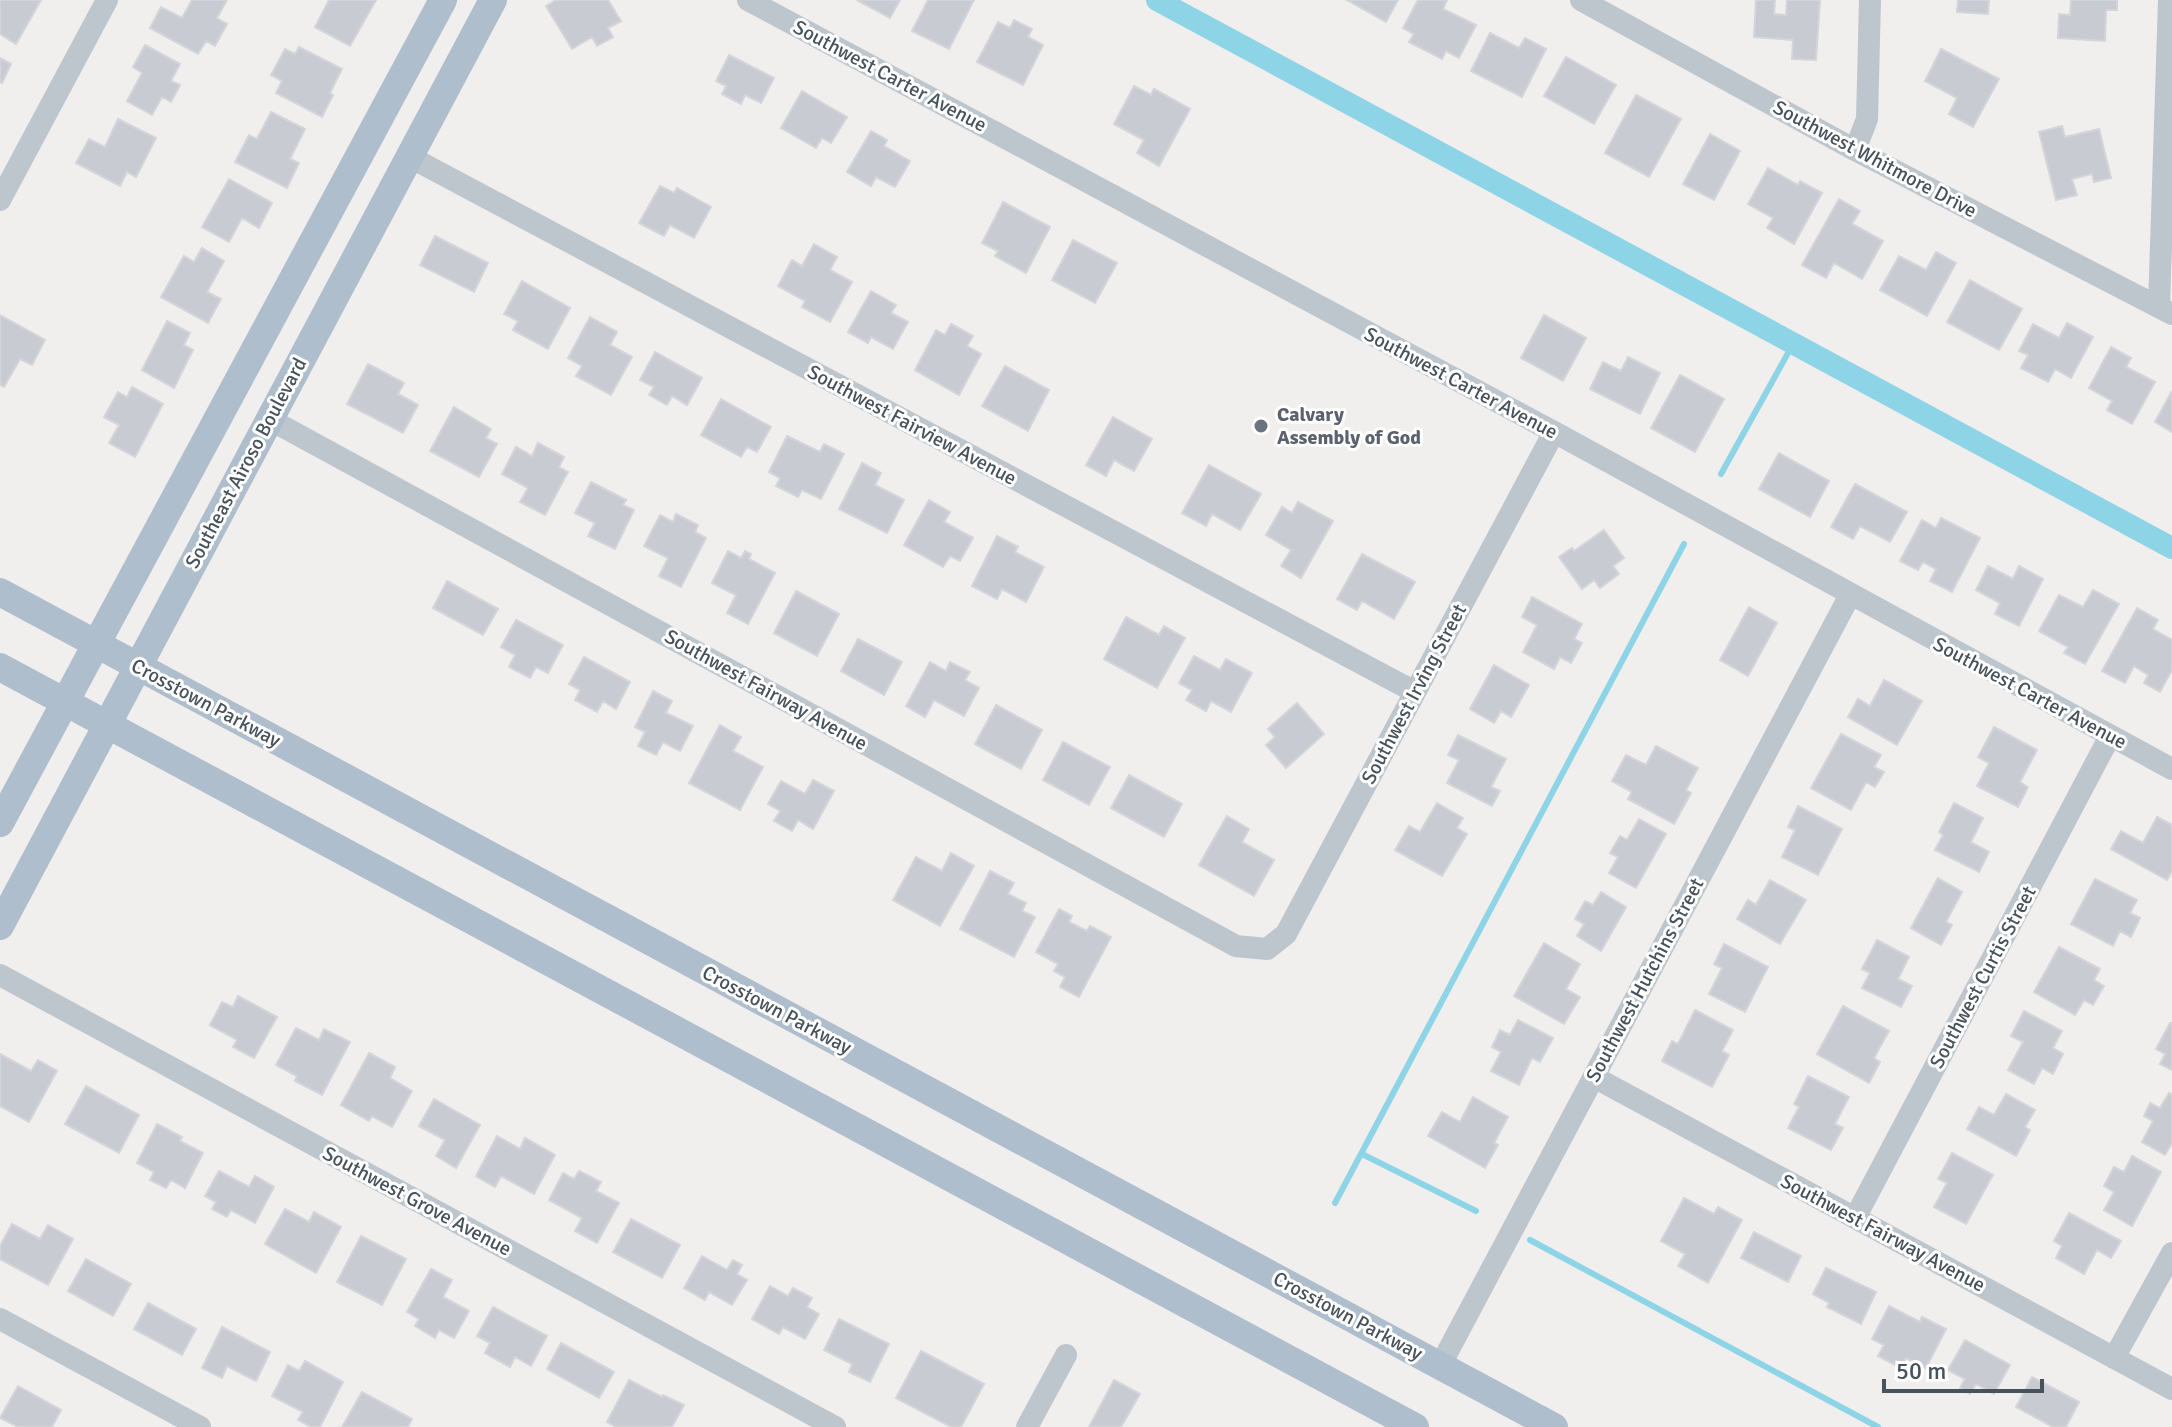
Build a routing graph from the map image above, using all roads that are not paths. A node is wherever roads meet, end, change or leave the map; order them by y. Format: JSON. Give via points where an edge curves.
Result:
{"nodes":[{"id":1,"x":107,"y":0,"type":"edge"},
{"id":2,"x":443,"y":0,"type":"edge"},
{"id":3,"x":493,"y":0,"type":"edge"},
{"id":4,"x":748,"y":0,"type":"edge"},
{"id":5,"x":1581,"y":0,"type":"edge"},
{"id":6,"x":1870,"y":0,"type":"edge"},
{"id":7,"x":2169,"y":0,"type":"edge"},
{"id":8,"x":1855,"y":150,"type":"junction"},
{"id":9,"x":410,"y":157,"type":"junction"},
{"id":10,"x":0,"y":200,"type":"edge"},
{"id":11,"x":2166,"y":311,"type":"edge"},
{"id":12,"x":269,"y":419,"type":"junction"},
{"id":13,"x":1554,"y":432,"type":"junction"},
{"id":14,"x":0,"y":592,"type":"edge"},
{"id":15,"x":1850,"y":595,"type":"junction"},
{"id":16,"x":97,"y":644,"type":"junction"},
{"id":17,"x":0,"y":667,"type":"edge"},
{"id":18,"x":137,"y":667,"type":"junction"},
{"id":19,"x":1415,"y":692,"type":"junction"},
{"id":20,"x":66,"y":702,"type":"junction"},
{"id":21,"x":107,"y":725,"type":"junction"},
{"id":22,"x":2110,"y":736,"type":"junction"},
{"id":23,"x":2172,"y":769,"type":"edge"},
{"id":24,"x":0,"y":823,"type":"edge"},
{"id":25,"x":0,"y":926,"type":"edge"},
{"id":26,"x":1267,"y":949,"type":"joint"},
{"id":27,"x":0,"y":975,"type":"edge"},
{"id":28,"x":1594,"y":1077,"type":"junction"},
{"id":29,"x":1855,"y":1218,"type":"junction"},
{"id":30,"x":2172,"y":1253,"type":"edge"},
{"id":31,"x":0,"y":1319,"type":"edge"},
{"id":32,"x":1066,"y":1355,"type":"dead end"},
{"id":33,"x":2114,"y":1358,"type":"junction"},
{"id":34,"x":1440,"y":1366,"type":"junction"},
{"id":35,"x":2172,"y":1389,"type":"edge"},
{"id":36,"x":1408,"y":1425,"type":"edge"},
{"id":37,"x":200,"y":1427,"type":"edge"},
{"id":38,"x":835,"y":1427,"type":"edge"},
{"id":39,"x":1027,"y":1427,"type":"edge"},
{"id":40,"x":1554,"y":1427,"type":"edge"}],
"edges":[{"from":1,"to":10,"type":"street"},
{"from":2,"to":16,"type":"main road"},
{"from":3,"to":9,"type":"main road","name":"Southeast Airoso Boulevard"},
{"from":4,"to":13,"type":"street","name":"Southwest Carter Avenue"},
{"from":5,"to":8,"type":"street","name":"Southwest Whitmore Drive"},
{"from":6,"to":8,"type":"street","via":[[1867,119]]},
{"from":7,"to":11,"type":"street"},
{"from":8,"to":11,"type":"street","name":"Southwest Whitmore Drive"},
{"from":9,"to":12,"type":"main road","name":"Southeast Airoso Boulevard"},
{"from":9,"to":19,"type":"street","name":"Southwest Fairview Avenue"},
{"from":12,"to":18,"type":"main road","name":"Southeast Airoso Boulevard"},
{"from":12,"to":26,"type":"street","name":"Southwest Fairway Avenue","via":[[1236,946]]},
{"from":13,"to":15,"type":"street","name":"Southwest Carter Avenue"},
{"from":13,"to":19,"type":"street","name":"Southwest Irving Street"},
{"from":14,"to":16,"type":"main road","name":"Crosstown Parkway"},
{"from":15,"to":22,"type":"street","name":"Southwest Carter Avenue"},
{"from":15,"to":28,"type":"street","name":"Southwest Hutchins Street"},
{"from":16,"to":18,"type":"main road","name":"Crosstown Parkway"},
{"from":16,"to":20,"type":"main road"},
{"from":17,"to":20,"type":"main road"},
{"from":18,"to":21,"type":"main road","name":"Southeast Airoso Boulevard"},
{"from":18,"to":34,"type":"main road","name":"Crosstown Parkway"},
{"from":19,"to":26,"type":"street","name":"Southwest Irving Street","via":[[1286,934]]},
{"from":20,"to":21,"type":"main road"},
{"from":20,"to":24,"type":"main road"},
{"from":21,"to":25,"type":"main road","name":"Southeast Airoso Boulevard"},
{"from":21,"to":36,"type":"main road"},
{"from":22,"to":23,"type":"street","name":"Southwest Carter Avenue"},
{"from":22,"to":29,"type":"street","name":"Southwest Curtis Street"},
{"from":27,"to":38,"type":"street","name":"Southwest Grove Avenue"},
{"from":28,"to":29,"type":"street","name":"Southwest Fairway Avenue"},
{"from":28,"to":34,"type":"street","name":"Southwest Hutchins Street"},
{"from":29,"to":33,"type":"street","name":"Southwest Fairway Avenue"},
{"from":30,"to":33,"type":"street"},
{"from":31,"to":37,"type":"street"},
{"from":32,"to":39,"type":"street"},
{"from":33,"to":35,"type":"street","name":"Southwest Fairway Avenue"},
{"from":34,"to":40,"type":"main road","name":"Crosstown Parkway"}]}
